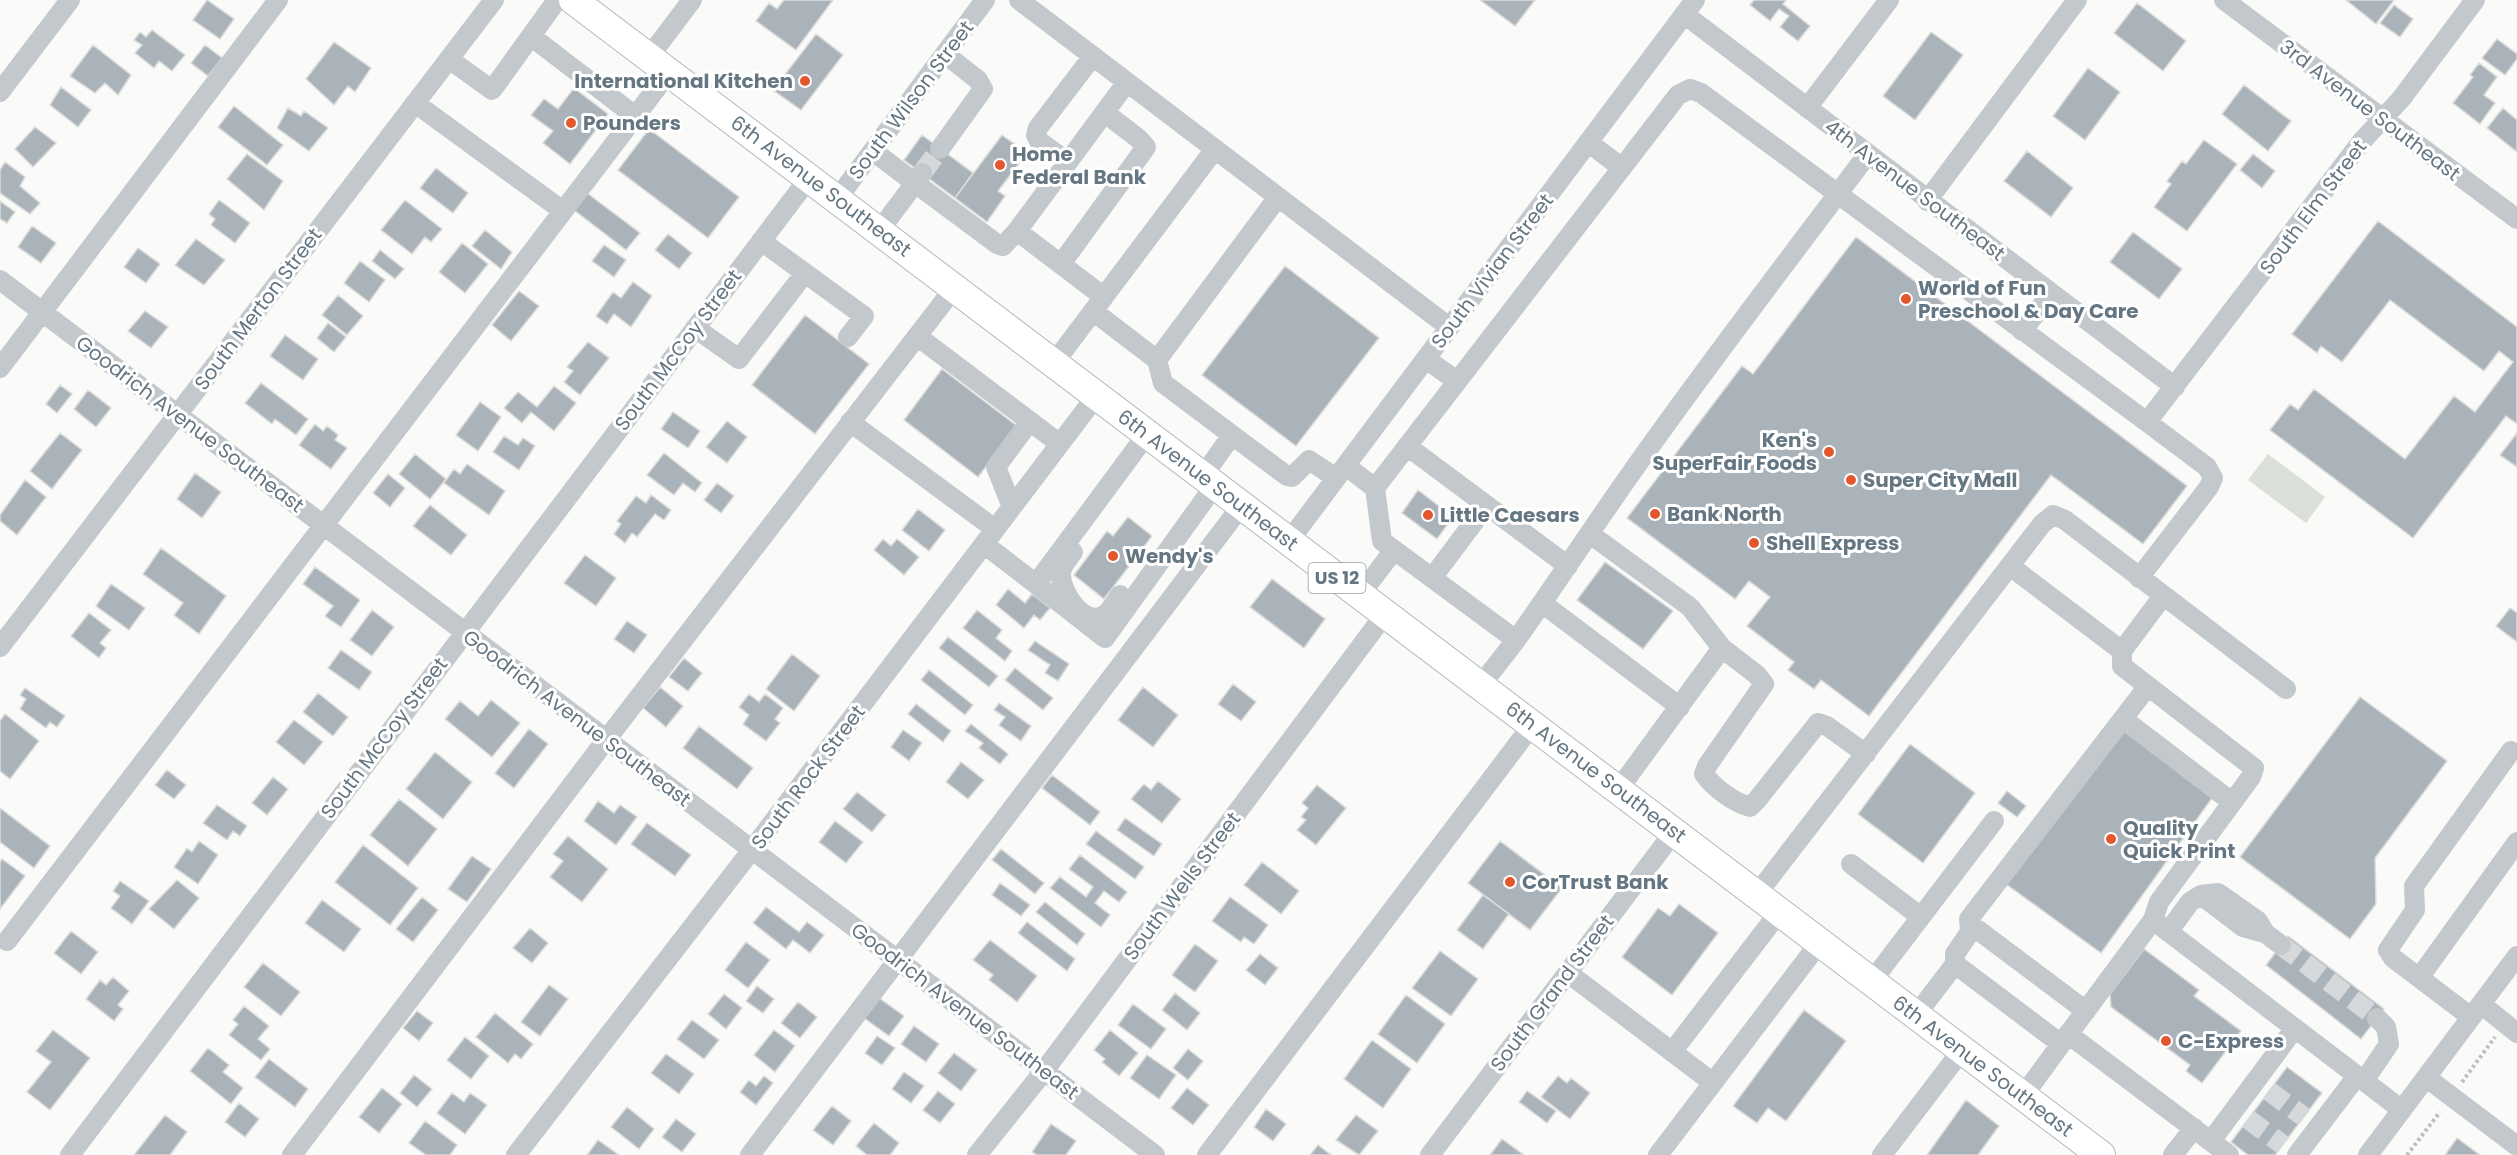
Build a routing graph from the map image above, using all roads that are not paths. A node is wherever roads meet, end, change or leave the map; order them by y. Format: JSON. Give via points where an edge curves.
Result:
{"nodes":[{"id":1,"x":70,"y":0,"type":"edge"},
{"id":2,"x":278,"y":0,"type":"edge"},
{"id":3,"x":494,"y":0,"type":"edge"},
{"id":4,"x":557,"y":0,"type":"edge"},
{"id":5,"x":573,"y":0,"type":"edge"},
{"id":6,"x":692,"y":0,"type":"edge"},
{"id":7,"x":986,"y":0,"type":"edge"},
{"id":8,"x":1019,"y":0,"type":"edge"},
{"id":9,"x":1889,"y":0,"type":"edge"},
{"id":10,"x":2077,"y":0,"type":"edge"},
{"id":11,"x":2224,"y":0,"type":"edge"},
{"id":12,"x":2475,"y":0,"type":"edge"},
{"id":13,"x":1689,"y":7,"type":"edge"},
{"id":14,"x":532,"y":37,"type":"junction"},
{"id":15,"x":945,"y":54,"type":"junction"},
{"id":16,"x":1093,"y":56,"type":"junction"},
{"id":17,"x":449,"y":59,"type":"junction"},
{"id":18,"x":659,"y":64,"type":"junction"},
{"id":19,"x":1127,"y":82,"type":"junction"},
{"id":20,"x":0,"y":92,"type":"edge"},
{"id":21,"x":415,"y":103,"type":"junction"},
{"id":22,"x":1807,"y":108,"type":"junction"},
{"id":23,"x":1105,"y":113,"type":"junction"},
{"id":24,"x":635,"y":116,"type":"junction"},
{"id":25,"x":2382,"y":119,"type":"junction"},
{"id":26,"x":1588,"y":142,"type":"junction"},
{"id":27,"x":940,"y":148,"type":"tunnel mouth"},
{"id":28,"x":1215,"y":149,"type":"junction"},
{"id":29,"x":873,"y":151,"type":"junction"},
{"id":30,"x":1867,"y":155,"type":"junction"},
{"id":31,"x":1068,"y":162,"type":"junction"},
{"id":32,"x":1622,"y":168,"type":"junction"},
{"id":33,"x":809,"y":178,"type":"junction"},
{"id":34,"x":919,"y":178,"type":"junction"},
{"id":35,"x":1837,"y":195,"type":"junction"},
{"id":36,"x":1278,"y":197,"type":"junction"},
{"id":37,"x":837,"y":199,"type":"junction"},
{"id":38,"x":1927,"y":201,"type":"junction"},
{"id":39,"x":562,"y":211,"type":"junction"},
{"id":40,"x":2517,"y":219,"type":"edge"},
{"id":41,"x":879,"y":231,"type":"junction"},
{"id":42,"x":1017,"y":231,"type":"junction"},
{"id":43,"x":761,"y":241,"type":"junction"},
{"id":44,"x":1061,"y":264,"type":"junction"},
{"id":45,"x":805,"y":273,"type":"junction"},
{"id":46,"x":0,"y":280,"type":"edge"},
{"id":47,"x":955,"y":287,"type":"junction"},
{"id":48,"x":2051,"y":294,"type":"junction"},
{"id":49,"x":1099,"y":304,"type":"junction"},
{"id":50,"x":43,"y":312,"type":"junction"},
{"id":51,"x":1449,"y":327,"type":"junction"},
{"id":52,"x":695,"y":328,"type":"junction"},
{"id":53,"x":2022,"y":331,"type":"junction"},
{"id":54,"x":917,"y":336,"type":"junction"},
{"id":55,"x":848,"y":337,"type":"dead end"},
{"id":56,"x":1425,"y":359,"type":"junction"},
{"id":57,"x":1157,"y":360,"type":"junction"},
{"id":58,"x":1054,"y":363,"type":"junction"},
{"id":59,"x":0,"y":368,"type":"edge"},
{"id":60,"x":1457,"y":381,"type":"junction"},
{"id":61,"x":2175,"y":387,"type":"junction"},
{"id":62,"x":1096,"y":395,"type":"junction"},
{"id":63,"x":177,"y":415,"type":"junction"},
{"id":64,"x":1030,"y":421,"type":"junction"},
{"id":65,"x":850,"y":422,"type":"junction"},
{"id":66,"x":2147,"y":422,"type":"junction"},
{"id":67,"x":1147,"y":434,"type":"junction"},
{"id":68,"x":1232,"y":435,"type":"junction"},
{"id":69,"x":1060,"y":444,"type":"junction"},
{"id":70,"x":1407,"y":446,"type":"junction"},
{"id":71,"x":1341,"y":472,"type":"junction"},
{"id":72,"x":1209,"y":480,"type":"junction"},
{"id":73,"x":1375,"y":488,"type":"junction"},
{"id":74,"x":1099,"y":499,"type":"junction"},
{"id":75,"x":1242,"y":505,"type":"junction"},
{"id":76,"x":1486,"y":506,"type":"junction"},
{"id":77,"x":1012,"y":507,"type":"junction"},
{"id":78,"x":323,"y":524,"type":"junction"},
{"id":79,"x":1590,"y":534,"type":"junction"},
{"id":80,"x":990,"y":536,"type":"junction"},
{"id":81,"x":1289,"y":541,"type":"junction"},
{"id":82,"x":1394,"y":549,"type":"junction"},
{"id":83,"x":1168,"y":550,"type":"junction"},
{"id":84,"x":1568,"y":566,"type":"junction"},
{"id":85,"x":2010,"y":566,"type":"junction"},
{"id":86,"x":1432,"y":578,"type":"junction"},
{"id":87,"x":2139,"y":578,"type":"junction"},
{"id":88,"x":1036,"y":584,"type":"junction"},
{"id":89,"x":1360,"y":595,"type":"junction"},
{"id":90,"x":2163,"y":596,"type":"junction"},
{"id":91,"x":1542,"y":603,"type":"junction"},
{"id":92,"x":1385,"y":614,"type":"junction"},
{"id":93,"x":464,"y":632,"type":"junction"},
{"id":94,"x":1516,"y":640,"type":"junction"},
{"id":95,"x":0,"y":647,"type":"edge"},
{"id":96,"x":1722,"y":648,"type":"junction"},
{"id":97,"x":2122,"y":651,"type":"junction"},
{"id":98,"x":1481,"y":685,"type":"junction"},
{"id":99,"x":2148,"y":686,"type":"junction"},
{"id":100,"x":2286,"y":689,"type":"dead end"},
{"id":101,"x":1680,"y":707,"type":"junction"},
{"id":102,"x":2123,"y":719,"type":"junction"},
{"id":103,"x":1533,"y":724,"type":"junction"},
{"id":104,"x":606,"y":740,"type":"junction"},
{"id":105,"x":2511,"y":751,"type":"dead end"},
{"id":106,"x":1866,"y":754,"type":"junction"},
{"id":107,"x":1618,"y":790,"type":"junction"},
{"id":108,"x":2232,"y":802,"type":"junction"},
{"id":109,"x":1994,"y":821,"type":"dead end"},
{"id":110,"x":1674,"y":832,"type":"junction"},
{"id":111,"x":2517,"y":842,"type":"edge"},
{"id":112,"x":751,"y":851,"type":"junction"},
{"id":113,"x":1851,"y":864,"type":"dead end"},
{"id":114,"x":1757,"y":894,"type":"junction"},
{"id":115,"x":1780,"y":911,"type":"junction"},
{"id":116,"x":1921,"y":917,"type":"junction"},
{"id":117,"x":2161,"y":926,"type":"junction"},
{"id":118,"x":1971,"y":932,"type":"junction"},
{"id":119,"x":7,"y":941,"type":"dead end"},
{"id":120,"x":1820,"y":942,"type":"junction"},
{"id":121,"x":2281,"y":945,"type":"tunnel mouth"},
{"id":122,"x":2517,"y":956,"type":"edge"},
{"id":123,"x":897,"y":960,"type":"junction"},
{"id":124,"x":1955,"y":964,"type":"junction"},
{"id":125,"x":1568,"y":973,"type":"junction"},
{"id":126,"x":2419,"y":978,"type":"junction"},
{"id":127,"x":1872,"y":981,"type":"junction"},
{"id":128,"x":2086,"y":1011,"type":"junction"},
{"id":129,"x":2476,"y":1011,"type":"junction"},
{"id":130,"x":1916,"y":1015,"type":"junction"},
{"id":131,"x":2377,"y":1018,"type":"tunnel mouth"},
{"id":132,"x":2295,"y":1028,"type":"junction"},
{"id":133,"x":2517,"y":1033,"type":"edge"},
{"id":134,"x":2065,"y":1039,"type":"junction"},
{"id":135,"x":1962,"y":1050,"type":"junction"},
{"id":136,"x":1672,"y":1052,"type":"junction"},
{"id":137,"x":1044,"y":1071,"type":"junction"},
{"id":138,"x":2361,"y":1078,"type":"junction"},
{"id":139,"x":2427,"y":1078,"type":"junction"},
{"id":140,"x":1713,"y":1082,"type":"junction"},
{"id":141,"x":2023,"y":1096,"type":"junction"},
{"id":142,"x":2402,"y":1110,"type":"junction"},
{"id":143,"x":2194,"y":1128,"type":"junction"},
{"id":144,"x":2211,"y":1141,"type":"junction"},
{"id":145,"x":2517,"y":1146,"type":"edge"},
{"id":146,"x":2292,"y":1152,"type":"edge"},
{"id":147,"x":70,"y":1155,"type":"edge"},
{"id":148,"x":292,"y":1155,"type":"edge"},
{"id":149,"x":516,"y":1155,"type":"edge"},
{"id":150,"x":750,"y":1155,"type":"edge"},
{"id":151,"x":977,"y":1155,"type":"edge"},
{"id":152,"x":1155,"y":1155,"type":"edge"},
{"id":153,"x":1207,"y":1155,"type":"edge"},
{"id":154,"x":1430,"y":1155,"type":"edge"},
{"id":155,"x":1658,"y":1155,"type":"edge"},
{"id":156,"x":1882,"y":1155,"type":"edge"},
{"id":157,"x":2101,"y":1155,"type":"edge"},
{"id":158,"x":2173,"y":1155,"type":"edge"},
{"id":159,"x":2229,"y":1155,"type":"edge"},
{"id":160,"x":2368,"y":1155,"type":"edge"}],
"edges":[{"from":1,"to":20,"type":"street"},
{"from":2,"to":50,"type":"street"},
{"from":3,"to":17,"type":"street","name":"South Merton Street"},
{"from":4,"to":14,"type":"street"},
{"from":5,"to":18,"type":"highway","name":"6th Avenue Southeast","number":"US 12"},
{"from":6,"to":18,"type":"street"},
{"from":7,"to":15,"type":"street","name":"South Wilson Street"},
{"from":8,"to":16,"type":"street"},
{"from":9,"to":22,"type":"street"},
{"from":10,"to":38,"type":"street"},
{"from":11,"to":25,"type":"street","name":"3rd Avenue Southeast"},
{"from":12,"to":25,"type":"street","name":"South Elm Street"},
{"from":13,"to":22,"type":"street","name":"4th Avenue Southeast"},
{"from":13,"to":26,"type":"street","name":"South Vivian Street"},
{"from":14,"to":17,"type":"street","via":[[492,90]]},
{"from":14,"to":24,"type":"street"},
{"from":15,"to":27,"type":"street","via":[[978,80],[983,89]]},
{"from":15,"to":29,"type":"street","name":"South Wilson Street"},
{"from":16,"to":19,"type":"street"},
{"from":16,"to":31,"type":"street","via":[[1036,135]]},
{"from":17,"to":21,"type":"street","name":"South Merton Street"},
{"from":18,"to":24,"type":"street"},
{"from":18,"to":33,"type":"highway","name":"6th Avenue Southeast","number":"US 12"},
{"from":19,"to":23,"type":"street"},
{"from":19,"to":28,"type":"street"},
{"from":21,"to":39,"type":"street"},
{"from":21,"to":63,"type":"street","name":"South Merton Street"},
{"from":22,"to":30,"type":"street","name":"4th Avenue Southeast"},
{"from":23,"to":31,"type":"street"},
{"from":23,"to":44,"type":"street","via":[[1146,147]]},
{"from":24,"to":39,"type":"street"},
{"from":25,"to":40,"type":"street","name":"3rd Avenue Southeast"},
{"from":25,"to":61,"type":"street","name":"South Elm Street"},
{"from":26,"to":32,"type":"street"},
{"from":26,"to":51,"type":"street","name":"South Vivian Street"},
{"from":28,"to":36,"type":"street"},
{"from":28,"to":49,"type":"street"},
{"from":29,"to":34,"type":"street"},
{"from":29,"to":37,"type":"street","name":"South Wilson Street"},
{"from":30,"to":35,"type":"street"},
{"from":30,"to":38,"type":"street","name":"4th Avenue Southeast"},
{"from":31,"to":42,"type":"street"},
{"from":32,"to":35,"type":"street","via":[[1677,95],[1690,89],[1701,93]]},
{"from":32,"to":60,"type":"street"},
{"from":33,"to":37,"type":"highway","name":"6th Avenue Southeast","number":"US 12"},
{"from":33,"to":43,"type":"street","name":"South McCoy Street"},
{"from":34,"to":41,"type":"street"},
{"from":34,"to":42,"type":"street","via":[[996,244],[1003,246]]},
{"from":35,"to":53,"type":"street"},
{"from":35,"to":79,"type":"street"},
{"from":36,"to":51,"type":"street"},
{"from":36,"to":57,"type":"street"},
{"from":37,"to":41,"type":"highway","name":"6th Avenue Southeast","number":"US 12"},
{"from":38,"to":48,"type":"street","name":"4th Avenue Southeast"},
{"from":39,"to":78,"type":"street"},
{"from":41,"to":47,"type":"highway","name":"6th Avenue Southeast","number":"US 12"},
{"from":42,"to":44,"type":"street"},
{"from":43,"to":45,"type":"street"},
{"from":43,"to":52,"type":"street","name":"South McCoy Street"},
{"from":44,"to":49,"type":"street"},
{"from":45,"to":52,"type":"street","via":[[740,360]]},
{"from":45,"to":55,"type":"street","via":[[864,316]]},
{"from":46,"to":50,"type":"street","name":"Goodrich Avenue Southeast"},
{"from":47,"to":54,"type":"street"},
{"from":47,"to":58,"type":"highway","name":"6th Avenue Southeast","number":"US 12"},
{"from":48,"to":53,"type":"street"},
{"from":48,"to":61,"type":"street","name":"4th Avenue Southeast"},
{"from":49,"to":57,"type":"street"},
{"from":49,"to":58,"type":"street"},
{"from":50,"to":59,"type":"street"},
{"from":50,"to":63,"type":"street","name":"Goodrich Avenue Southeast"},
{"from":51,"to":56,"type":"street","name":"South Vivian Street"},
{"from":52,"to":93,"type":"street","name":"South McCoy Street"},
{"from":53,"to":66,"type":"street"},
{"from":54,"to":64,"type":"street"},
{"from":54,"to":65,"type":"street"},
{"from":56,"to":60,"type":"street"},
{"from":56,"to":71,"type":"street","name":"South Vivian Street"},
{"from":57,"to":68,"type":"street","via":[[1163,382]]},
{"from":58,"to":62,"type":"highway","name":"6th Avenue Southeast","number":"US 12"},
{"from":60,"to":70,"type":"street"},
{"from":61,"to":66,"type":"street","name":"South Elm Street"},
{"from":62,"to":67,"type":"highway","name":"6th Avenue Southeast","number":"US 12"},
{"from":62,"to":69,"type":"street","name":"South Rock Street"},
{"from":63,"to":78,"type":"street","name":"Goodrich Avenue Southeast"},
{"from":63,"to":95,"type":"street","name":"South Merton Street"},
{"from":64,"to":69,"type":"street"},
{"from":64,"to":77,"type":"street","via":[[996,468]]},
{"from":65,"to":80,"type":"street"},
{"from":65,"to":104,"type":"street"},
{"from":66,"to":87,"type":"street","via":[[2206,467],[2213,478]]},
{"from":67,"to":72,"type":"highway","name":"6th Avenue Southeast","number":"US 12"},
{"from":67,"to":74,"type":"street"},
{"from":68,"to":71,"type":"street","via":[[1287,476],[1292,477],[1309,460]]},
{"from":68,"to":72,"type":"street"},
{"from":69,"to":77,"type":"street","name":"South Rock Street"},
{"from":70,"to":73,"type":"street"},
{"from":70,"to":76,"type":"street"},
{"from":71,"to":73,"type":"street"},
{"from":71,"to":81,"type":"street","name":"South Vivian Street"},
{"from":72,"to":75,"type":"highway","name":"6th Avenue Southeast","number":"US 12"},
{"from":72,"to":83,"type":"street"},
{"from":73,"to":82,"type":"street","via":[[1382,541]]},
{"from":74,"to":83,"type":"street","via":[[1092,525],[1061,569],[1065,594],[1087,616],[1106,614],[1141,568]]},
{"from":74,"to":88,"type":"street"},
{"from":75,"to":81,"type":"highway","name":"6th Avenue Southeast","number":"US 12"},
{"from":75,"to":123,"type":"street"},
{"from":76,"to":84,"type":"street"},
{"from":76,"to":86,"type":"street"},
{"from":77,"to":80,"type":"street","name":"South Rock Street"},
{"from":78,"to":93,"type":"street","name":"Goodrich Avenue Southeast"},
{"from":78,"to":119,"type":"street"},
{"from":79,"to":84,"type":"street"},
{"from":79,"to":96,"type":"street","via":[[1690,607]]},
{"from":80,"to":88,"type":"street"},
{"from":80,"to":112,"type":"street","name":"South Rock Street"},
{"from":81,"to":89,"type":"highway","name":"6th Avenue Southeast","number":"US 12"},
{"from":82,"to":86,"type":"street"},
{"from":82,"to":89,"type":"street"},
{"from":83,"to":88,"type":"street","via":[[1105,638]]},
{"from":84,"to":91,"type":"street"},
{"from":85,"to":87,"type":"street","via":[[2053,515],[2065,520]]},
{"from":85,"to":97,"type":"street"},
{"from":85,"to":106,"type":"street"},
{"from":86,"to":94,"type":"street"},
{"from":87,"to":90,"type":"street"},
{"from":89,"to":92,"type":"highway","name":"6th Avenue Southeast","number":"US 12"},
{"from":90,"to":97,"type":"street"},
{"from":90,"to":100,"type":"street"},
{"from":91,"to":94,"type":"street"},
{"from":91,"to":101,"type":"street"},
{"from":92,"to":98,"type":"highway","name":"6th Avenue Southeast","number":"US 12"},
{"from":92,"to":137,"type":"street","name":"South Wells Street"},
{"from":93,"to":104,"type":"street","name":"Goodrich Avenue Southeast"},
{"from":93,"to":147,"type":"street","name":"South McCoy Street"},
{"from":94,"to":98,"type":"street"},
{"from":96,"to":101,"type":"street"},
{"from":96,"to":106,"type":"street","via":[[1764,684],[1704,774],[1732,798],[1750,807],[1818,723]]},
{"from":97,"to":99,"type":"street","via":[[2121,666]]},
{"from":98,"to":103,"type":"highway","name":"6th Avenue Southeast","number":"US 12"},
{"from":99,"to":102,"type":"street"},
{"from":99,"to":108,"type":"street","via":[[2254,768]]},
{"from":101,"to":107,"type":"street"},
{"from":102,"to":108,"type":"street"},
{"from":102,"to":118,"type":"street","via":[[1969,919]]},
{"from":103,"to":107,"type":"highway","name":"6th Avenue Southeast","number":"US 12"},
{"from":103,"to":153,"type":"street"},
{"from":104,"to":112,"type":"street","name":"Goodrich Avenue Southeast"},
{"from":104,"to":148,"type":"street"},
{"from":105,"to":126,"type":"street","via":[[2414,886],[2415,910],[2388,950]]},
{"from":106,"to":114,"type":"street"},
{"from":107,"to":110,"type":"highway","name":"6th Avenue Southeast","number":"US 12"},
{"from":108,"to":117,"type":"street","via":[[2159,902]]},
{"from":109,"to":116,"type":"street"},
{"from":110,"to":114,"type":"highway","name":"6th Avenue Southeast","number":"US 12"},
{"from":110,"to":125,"type":"street","name":"South Grand Street"},
{"from":111,"to":126,"type":"street"},
{"from":112,"to":123,"type":"street","name":"Goodrich Avenue Southeast"},
{"from":112,"to":149,"type":"street","name":"South Rock Street"},
{"from":113,"to":116,"type":"street"},
{"from":114,"to":115,"type":"highway","name":"6th Avenue Southeast","number":"US 12"},
{"from":115,"to":120,"type":"highway","name":"6th Avenue Southeast","number":"US 12"},
{"from":115,"to":136,"type":"street"},
{"from":116,"to":127,"type":"street"},
{"from":117,"to":121,"type":"street","via":[[2200,895],[2218,893],[2258,921],[2265,933]]},
{"from":117,"to":128,"type":"street"},
{"from":117,"to":132,"type":"street"},
{"from":118,"to":124,"type":"street","via":[[1955,954]]},
{"from":118,"to":128,"type":"street","via":[[1978,930]]},
{"from":120,"to":127,"type":"highway","name":"6th Avenue Southeast","number":"US 12"},
{"from":120,"to":140,"type":"street"},
{"from":122,"to":129,"type":"street"},
{"from":123,"to":137,"type":"street","name":"Goodrich Avenue Southeast"},
{"from":123,"to":150,"type":"street"},
{"from":124,"to":130,"type":"street"},
{"from":124,"to":134,"type":"street"},
{"from":125,"to":136,"type":"street"},
{"from":125,"to":154,"type":"street","name":"South Grand Street"},
{"from":126,"to":129,"type":"street"},
{"from":127,"to":130,"type":"highway","name":"6th Avenue Southeast","number":"US 12"},
{"from":128,"to":134,"type":"street"},
{"from":129,"to":133,"type":"street"},
{"from":129,"to":139,"type":"street"},
{"from":130,"to":135,"type":"highway","name":"6th Avenue Southeast","number":"US 12"},
{"from":131,"to":138,"type":"street","via":[[2386,1027],[2389,1044]]},
{"from":132,"to":138,"type":"street"},
{"from":132,"to":144,"type":"street","via":[[2262,1086],[2241,1114]]},
{"from":134,"to":141,"type":"street"},
{"from":134,"to":143,"type":"street"},
{"from":135,"to":141,"type":"highway","name":"6th Avenue Southeast","number":"US 12"},
{"from":135,"to":156,"type":"street"},
{"from":136,"to":140,"type":"street"},
{"from":137,"to":151,"type":"street","name":"South Wells Street"},
{"from":137,"to":152,"type":"street","name":"Goodrich Avenue Southeast"},
{"from":138,"to":142,"type":"street"},
{"from":138,"to":146,"type":"street","via":[[2311,1122]]},
{"from":139,"to":142,"type":"street"},
{"from":139,"to":145,"type":"street"},
{"from":140,"to":155,"type":"street"},
{"from":141,"to":157,"type":"highway","name":"6th Avenue Southeast","number":"US 12"},
{"from":142,"to":160,"type":"street"},
{"from":143,"to":144,"type":"street"},
{"from":143,"to":158,"type":"street"},
{"from":144,"to":159,"type":"street"}]}
